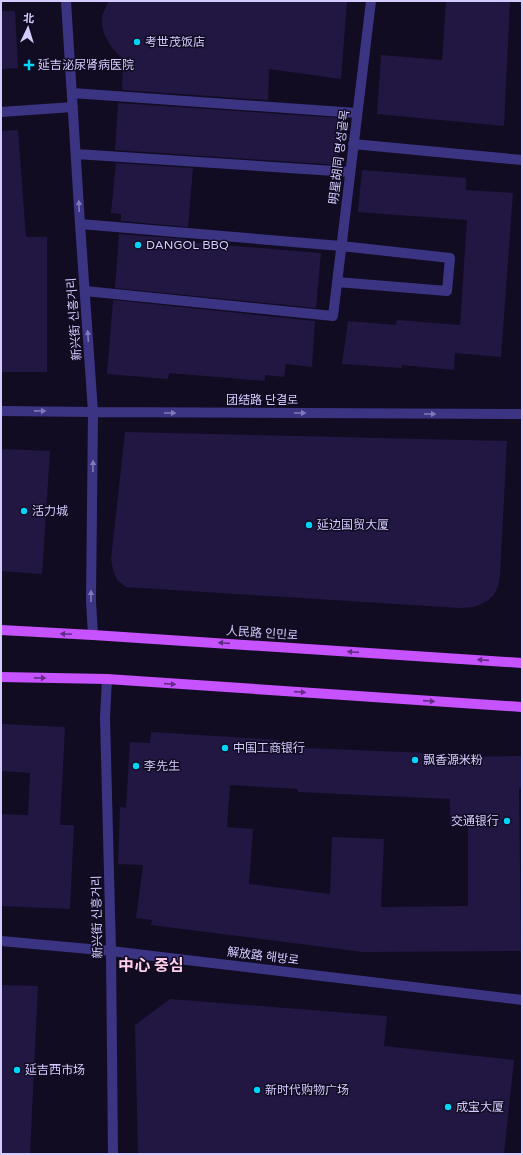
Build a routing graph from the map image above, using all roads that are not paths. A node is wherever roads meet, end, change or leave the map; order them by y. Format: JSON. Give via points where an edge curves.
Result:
{"nodes":[{"id":1,"x":66,"y":1,"type":"edge"},
{"id":2,"x":371,"y":1,"type":"edge"},
{"id":3,"x":72,"y":93,"type":"junction"},
{"id":4,"x":73,"y":107,"type":"junction"},
{"id":5,"x":1,"y":112,"type":"edge"},
{"id":6,"x":357,"y":112,"type":"junction"},
{"id":7,"x":353,"y":144,"type":"junction"},
{"id":8,"x":76,"y":154,"type":"junction"},
{"id":9,"x":522,"y":160,"type":"edge"},
{"id":10,"x":350,"y":172,"type":"junction"},
{"id":11,"x":80,"y":224,"type":"junction"},
{"id":12,"x":341,"y":246,"type":"junction"},
{"id":13,"x":337,"y":282,"type":"junction"},
{"id":14,"x":85,"y":291,"type":"junction"},
{"id":15,"x":1,"y":410,"type":"edge"},
{"id":16,"x":93,"y":412,"type":"junction"},
{"id":17,"x":522,"y":414,"type":"edge"},
{"id":18,"x":1,"y":630,"type":"edge"},
{"id":19,"x":93,"y":635,"type":"junction"},
{"id":20,"x":522,"y":663,"type":"edge"},
{"id":21,"x":1,"y":677,"type":"edge"},
{"id":22,"x":107,"y":680,"type":"junction"},
{"id":23,"x":522,"y":707,"type":"edge"},
{"id":24,"x":1,"y":941,"type":"edge"},
{"id":25,"x":111,"y":952,"type":"junction"},
{"id":26,"x":522,"y":1000,"type":"edge"},
{"id":27,"x":113,"y":1154,"type":"edge"}],
"edges":[{"from":1,"to":3,"type":"street","name":"新兴街 신흥거리"},
{"from":2,"to":6,"type":"street","name":"明星胡同 명성골목"},
{"from":3,"to":4,"type":"street","name":"新兴街 신흥거리"},
{"from":3,"to":6,"type":"street"},
{"from":4,"to":5,"type":"street"},
{"from":4,"to":8,"type":"street","name":"新兴街 신흥거리"},
{"from":6,"to":7,"type":"street","name":"明星胡同 명성골목"},
{"from":7,"to":9,"type":"street"},
{"from":7,"to":10,"type":"street","name":"明星胡同 명성골목"},
{"from":8,"to":10,"type":"street"},
{"from":11,"to":8,"type":"street","name":"新兴街 신흥거리","one_way":true},
{"from":10,"to":12,"type":"street","name":"明星胡同 명성골목"},
{"from":11,"to":12,"type":"street"},
{"from":11,"to":14,"type":"street","name":"新兴街 신흥거리"},
{"from":12,"to":13,"type":"street","name":"明星胡同 명성골목"},
{"from":12,"to":13,"type":"street","via":[[450,258],[447,291]]},
{"from":13,"to":14,"type":"street","name":"明星胡同 명성골목","via":[[333,316]]},
{"from":16,"to":14,"type":"street","name":"新兴街 신흥거리","one_way":true},
{"from":15,"to":16,"type":"street","name":"团结路 단결로","one_way":true},
{"from":16,"to":17,"type":"street","name":"团结路 단결로","one_way":true},
{"from":19,"to":16,"type":"street","name":"新兴街 신흥거리","one_way":true},
{"from":19,"to":18,"type":"main road","name":"人民路 인민로","one_way":true},
{"from":20,"to":19,"type":"main road","name":"人民路 인민로","one_way":true},
{"from":21,"to":22,"type":"main road","one_way":true},
{"from":22,"to":23,"type":"main road","one_way":true},
{"from":22,"to":25,"type":"street","name":"新兴街 신흥거리","via":[[105,717]]},
{"from":24,"to":25,"type":"street","name":"解放路 해방로"},
{"from":25,"to":26,"type":"street","name":"解放路 해방로"},
{"from":25,"to":27,"type":"street","name":"新兴街 신흥거리"}]}
